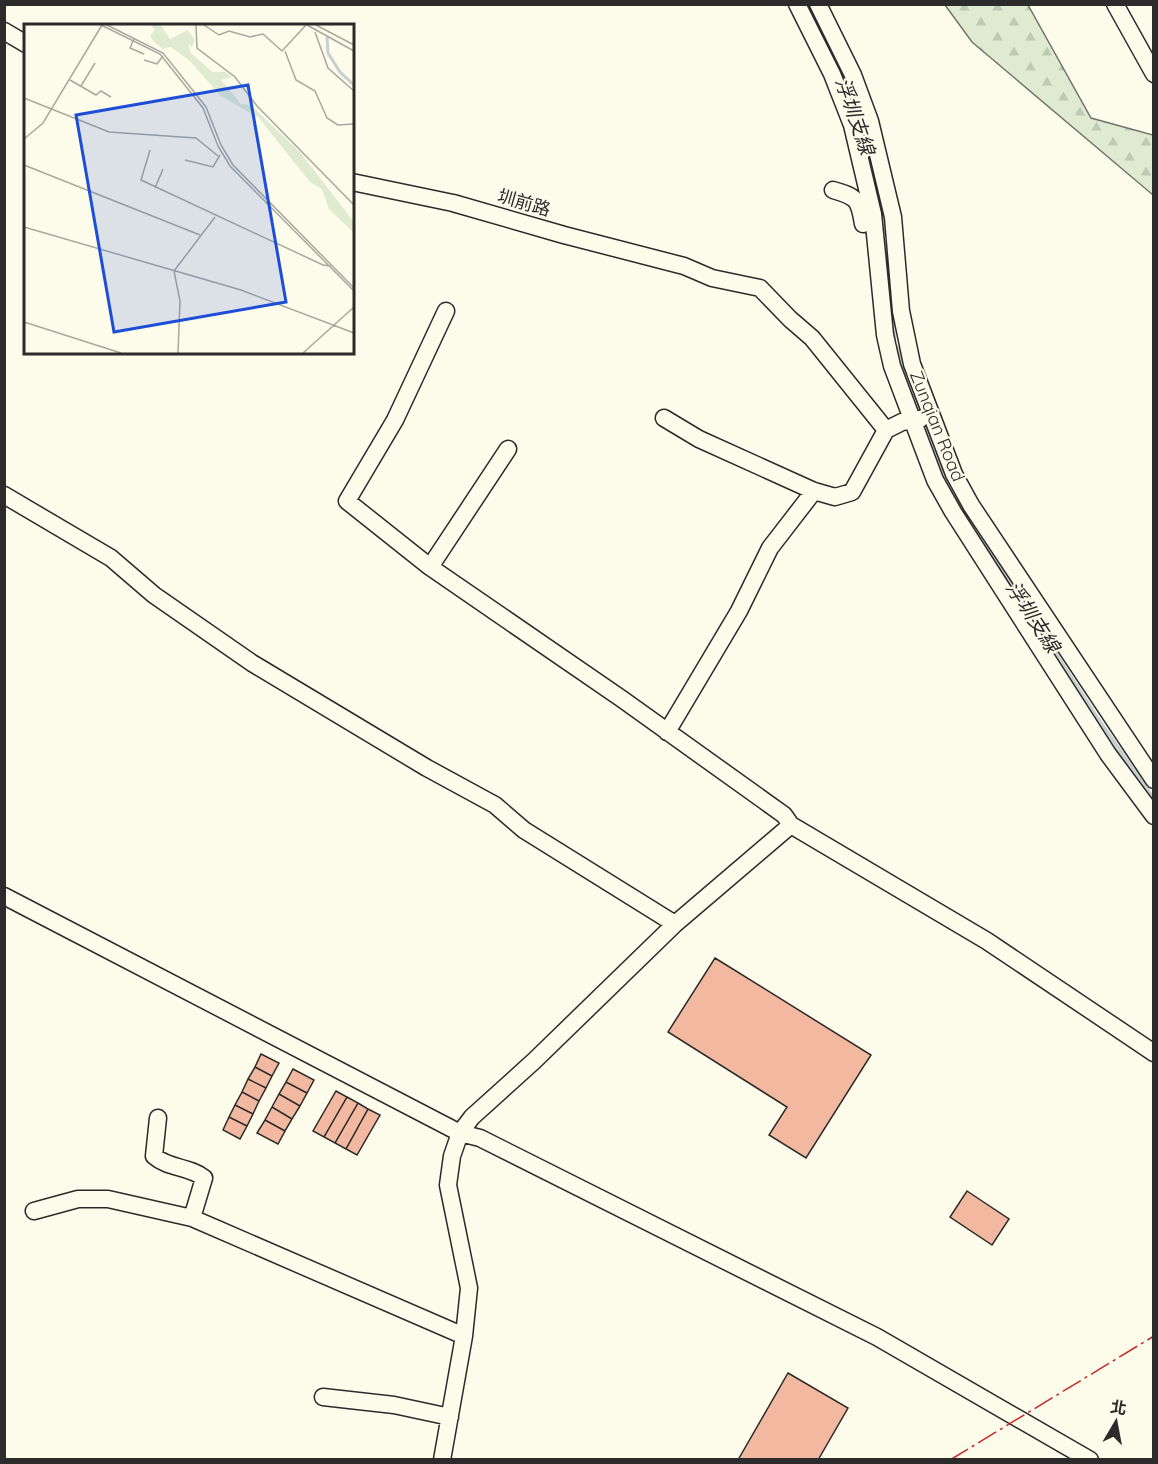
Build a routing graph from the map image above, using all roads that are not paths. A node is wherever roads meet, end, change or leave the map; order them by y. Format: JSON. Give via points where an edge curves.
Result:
{"nodes":[{"id":1,"x":797,"y":4,"type":"edge"},
{"id":2,"x":818,"y":4,"type":"edge"},
{"id":3,"x":1115,"y":4,"type":"edge"},
{"id":4,"x":4,"y":31,"type":"edge"},
{"id":5,"x":24,"y":43,"type":"edge"},
{"id":6,"x":1154,"y":74,"type":"edge"},
{"id":7,"x":354,"y":182,"type":"edge"},
{"id":8,"x":833,"y":190,"type":"dead end"},
{"id":9,"x":897,"y":247,"type":"junction"},
{"id":10,"x":877,"y":248,"type":"junction"},
{"id":11,"x":446,"y":311,"type":"dead end"},
{"id":12,"x":932,"y":417,"type":"junction"},
{"id":13,"x":664,"y":418,"type":"dead end"},
{"id":14,"x":911,"y":421,"type":"junction"},
{"id":15,"x":886,"y":430,"type":"junction"},
{"id":16,"x":508,"y":449,"type":"dead end"},
{"id":17,"x":814,"y":491,"type":"junction"},
{"id":18,"x":4,"y":495,"type":"edge"},
{"id":19,"x":430,"y":567,"type":"junction"},
{"id":20,"x":667,"y":732,"type":"junction"},
{"id":21,"x":1154,"y":780,"type":"edge"},
{"id":22,"x":1154,"y":816,"type":"edge"},
{"id":23,"x":791,"y":825,"type":"junction"},
{"id":24,"x":4,"y":896,"type":"edge"},
{"id":25,"x":675,"y":924,"type":"junction"},
{"id":26,"x":1154,"y":1053,"type":"edge"},
{"id":27,"x":158,"y":1118,"type":"dead end"},
{"id":28,"x":460,"y":1133,"type":"junction"},
{"id":29,"x":34,"y":1211,"type":"dead end"},
{"id":30,"x":192,"y":1218,"type":"junction"},
{"id":31,"x":464,"y":1336,"type":"junction"},
{"id":32,"x":323,"y":1397,"type":"dead end"},
{"id":33,"x":450,"y":1418,"type":"junction"},
{"id":34,"x":442,"y":1460,"type":"edge"},
{"id":35,"x":1090,"y":1460,"type":"edge"}],
"edges":[{"from":1,"to":10,"type":"street","name":"Zunqian Road","via":[[852,125]]},
{"from":2,"to":9,"type":"street","name":"Zunqian Road","via":[[853,75],[870,121]]},
{"from":3,"to":6,"type":"street"},
{"from":4,"to":5,"type":"street"},
{"from":7,"to":15,"type":"street","name":"圳前路","via":[[453,203],[684,266],[712,278],[760,288],[812,338]]},
{"from":8,"to":10,"type":"street","via":[[854,196],[860,206],[866,239]]},
{"from":9,"to":10,"type":"street"},
{"from":9,"to":12,"type":"street","name":"Zunqian Road","via":[[905,337]]},
{"from":10,"to":14,"type":"street","name":"Zunqian Road","via":[[885,335]]},
{"from":11,"to":19,"type":"street","via":[[395,420],[347,501]]},
{"from":12,"to":14,"type":"street"},
{"from":12,"to":21,"type":"street","name":"Zunqian Road","via":[[971,505]]},
{"from":13,"to":17,"type":"street","via":[[699,439]]},
{"from":14,"to":15,"type":"street"},
{"from":14,"to":22,"type":"street","name":"Zunqian Road","via":[[952,512],[1108,754]]},
{"from":15,"to":17,"type":"street","via":[[852,492],[835,497]]},
{"from":16,"to":19,"type":"street"},
{"from":17,"to":20,"type":"street","via":[[770,548],[739,611]]},
{"from":18,"to":25,"type":"street","via":[[111,558],[154,596],[252,663],[495,805],[524,830]]},
{"from":19,"to":20,"type":"street"},
{"from":20,"to":23,"type":"street","via":[[784,814]]},
{"from":23,"to":25,"type":"street"},
{"from":23,"to":26,"type":"street","via":[[987,941]]},
{"from":24,"to":28,"type":"street"},
{"from":25,"to":28,"type":"street","via":[[472,1117]]},
{"from":27,"to":30,"type":"street","via":[[154,1156],[162,1163],[204,1178]]},
{"from":28,"to":31,"type":"street","via":[[448,1185],[468,1274]]},
{"from":28,"to":35,"type":"street","via":[[480,1138],[878,1337]]},
{"from":29,"to":30,"type":"street","via":[[78,1199],[108,1199]]},
{"from":30,"to":31,"type":"street"},
{"from":31,"to":33,"type":"street"},
{"from":32,"to":33,"type":"street","via":[[394,1405]]},
{"from":33,"to":34,"type":"street"}]}
